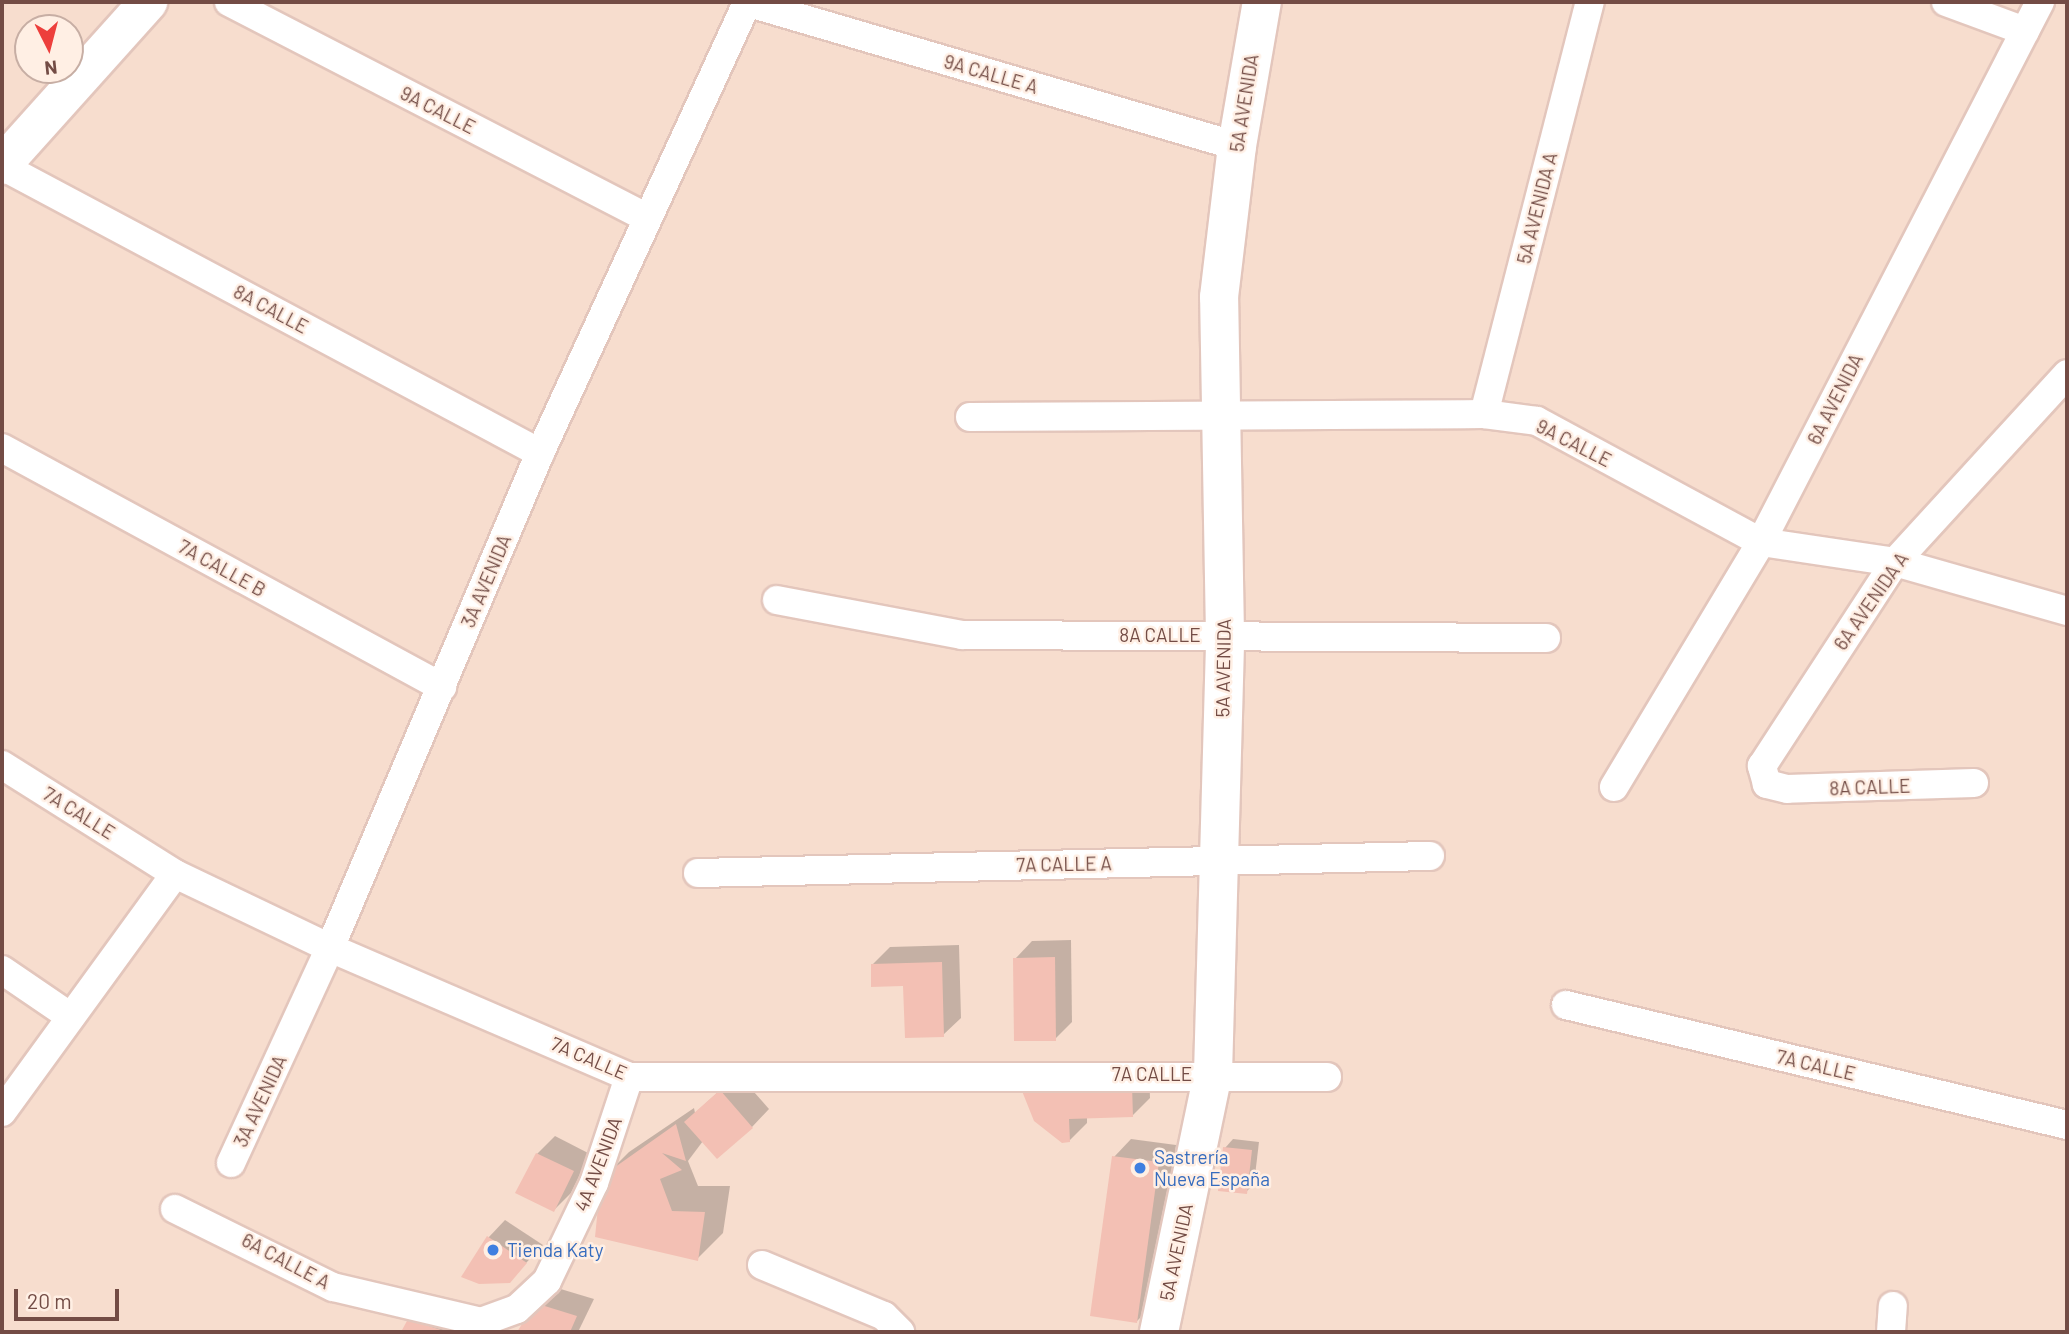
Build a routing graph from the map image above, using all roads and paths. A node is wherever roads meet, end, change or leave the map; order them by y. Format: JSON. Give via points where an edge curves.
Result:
{"nodes":[{"id":1,"x":148,"y":2,"type":"edge"},
{"id":2,"x":229,"y":2,"type":"edge"},
{"id":3,"x":747,"y":2,"type":"edge"},
{"id":4,"x":1262,"y":2,"type":"edge"},
{"id":5,"x":1590,"y":2,"type":"edge"},
{"id":6,"x":1946,"y":2,"type":"edge"},
{"id":7,"x":2040,"y":2,"type":"edge"},
{"id":8,"x":2025,"y":31,"type":"junction"},
{"id":9,"x":1237,"y":146,"type":"junction"},
{"id":10,"x":2,"y":165,"type":"edge"},
{"id":11,"x":648,"y":218,"type":"junction"},
{"id":12,"x":2067,"y":374,"type":"edge"},
{"id":13,"x":1484,"y":414,"type":"junction"},
{"id":14,"x":1223,"y":416,"type":"junction"},
{"id":15,"x":970,"y":417,"type":"dead end"},
{"id":16,"x":2,"y":448,"type":"edge"},
{"id":17,"x":540,"y":453,"type":"junction"},
{"id":18,"x":1761,"y":542,"type":"junction"},
{"id":19,"x":1895,"y":562,"type":"junction"},
{"id":20,"x":778,"y":600,"type":"dead end"},
{"id":21,"x":2067,"y":611,"type":"edge"},
{"id":22,"x":1225,"y":635,"type":"junction"},
{"id":23,"x":1546,"y":638,"type":"dead end"},
{"id":24,"x":442,"y":687,"type":"junction"},
{"id":25,"x":2,"y":765,"type":"edge"},
{"id":26,"x":1974,"y":783,"type":"dead end"},
{"id":27,"x":1767,"y":784,"type":"joint"},
{"id":28,"x":1614,"y":787,"type":"dead end"},
{"id":29,"x":1430,"y":856,"type":"dead end"},
{"id":30,"x":1217,"y":860,"type":"junction"},
{"id":31,"x":698,"y":873,"type":"dead end"},
{"id":32,"x":175,"y":874,"type":"junction"},
{"id":33,"x":330,"y":948,"type":"junction"},
{"id":34,"x":2,"y":970,"type":"edge"},
{"id":35,"x":1566,"y":1005,"type":"dead end"},
{"id":36,"x":71,"y":1017,"type":"junction"},
{"id":37,"x":1213,"y":1074,"type":"junction"},
{"id":38,"x":629,"y":1077,"type":"junction"},
{"id":39,"x":1327,"y":1077,"type":"dead end"},
{"id":40,"x":2,"y":1112,"type":"edge"},
{"id":41,"x":2067,"y":1125,"type":"edge"},
{"id":42,"x":231,"y":1163,"type":"dead end"},
{"id":43,"x":175,"y":1209,"type":"dead end"},
{"id":44,"x":762,"y":1265,"type":"dead end"},
{"id":45,"x":479,"y":1327,"type":"edge"},
{"id":46,"x":900,"y":1332,"type":"edge"},
{"id":47,"x":1159,"y":1332,"type":"edge"}],
"edges":[{"from":1,"to":10,"type":"street"},
{"from":2,"to":11,"type":"street","name":"9A CALLE"},
{"from":3,"to":9,"type":"street","name":"9A CALLE A"},
{"from":3,"to":11,"type":"street","name":"3A AVENIDA"},
{"from":4,"to":9,"type":"street","name":"5A AVENIDA"},
{"from":5,"to":13,"type":"street","name":"5A AVENIDA A"},
{"from":6,"to":8,"type":"street"},
{"from":7,"to":8,"type":"street","name":"6A AVENIDA"},
{"from":8,"to":18,"type":"street","name":"6A AVENIDA"},
{"from":9,"to":14,"type":"street","name":"5A AVENIDA","via":[[1219,297]]},
{"from":10,"to":17,"type":"street","name":"8A CALLE"},
{"from":11,"to":17,"type":"street","name":"3A AVENIDA"},
{"from":12,"to":19,"type":"street","name":"6A AVENIDA A"},
{"from":13,"to":14,"type":"street","name":"9A CALLE"},
{"from":13,"to":18,"type":"street","name":"9A CALLE","via":[[1538,421]]},
{"from":14,"to":15,"type":"street","name":"9A CALLE"},
{"from":14,"to":22,"type":"street","name":"5A AVENIDA"},
{"from":16,"to":24,"type":"street","name":"7A CALLE B"},
{"from":17,"to":24,"type":"street","name":"3A AVENIDA"},
{"from":18,"to":19,"type":"street","name":"9A CALLE"},
{"from":18,"to":28,"type":"street","name":"6A AVENIDA"},
{"from":19,"to":21,"type":"street","name":"9A CALLE"},
{"from":19,"to":27,"type":"street","name":"6A AVENIDA A","via":[[1762,766]]},
{"from":20,"to":22,"type":"street","name":"8A CALLE","via":[[962,635]]},
{"from":22,"to":23,"type":"street","name":"8A CALLE"},
{"from":22,"to":30,"type":"street","name":"5A AVENIDA"},
{"from":24,"to":33,"type":"street","name":"3A AVENIDA"},
{"from":25,"to":32,"type":"street","name":"7A CALLE"},
{"from":26,"to":27,"type":"street","name":"8A CALLE","via":[[1787,789]]},
{"from":29,"to":30,"type":"street","name":"7A CALLE A"},
{"from":30,"to":31,"type":"street","name":"7A CALLE A"},
{"from":30,"to":37,"type":"street","name":"5A AVENIDA"},
{"from":32,"to":33,"type":"street","name":"7A CALLE"},
{"from":32,"to":36,"type":"street"},
{"from":33,"to":38,"type":"street","name":"7A CALLE"},
{"from":33,"to":42,"type":"street","name":"3A AVENIDA"},
{"from":34,"to":36,"type":"street"},
{"from":35,"to":41,"type":"street","name":"7A CALLE"},
{"from":36,"to":40,"type":"street"},
{"from":37,"to":38,"type":"street","name":"7A CALLE"},
{"from":37,"to":39,"type":"street","name":"7A CALLE"},
{"from":37,"to":47,"type":"street","name":"5A AVENIDA"},
{"from":38,"to":45,"type":"street","name":"4A AVENIDA","via":[[594,1183],[548,1281],[517,1309]]},
{"from":43,"to":45,"type":"street","name":"6A CALLE A","via":[[333,1287]]},
{"from":44,"to":46,"type":"street","via":[[884,1316]]}]}
